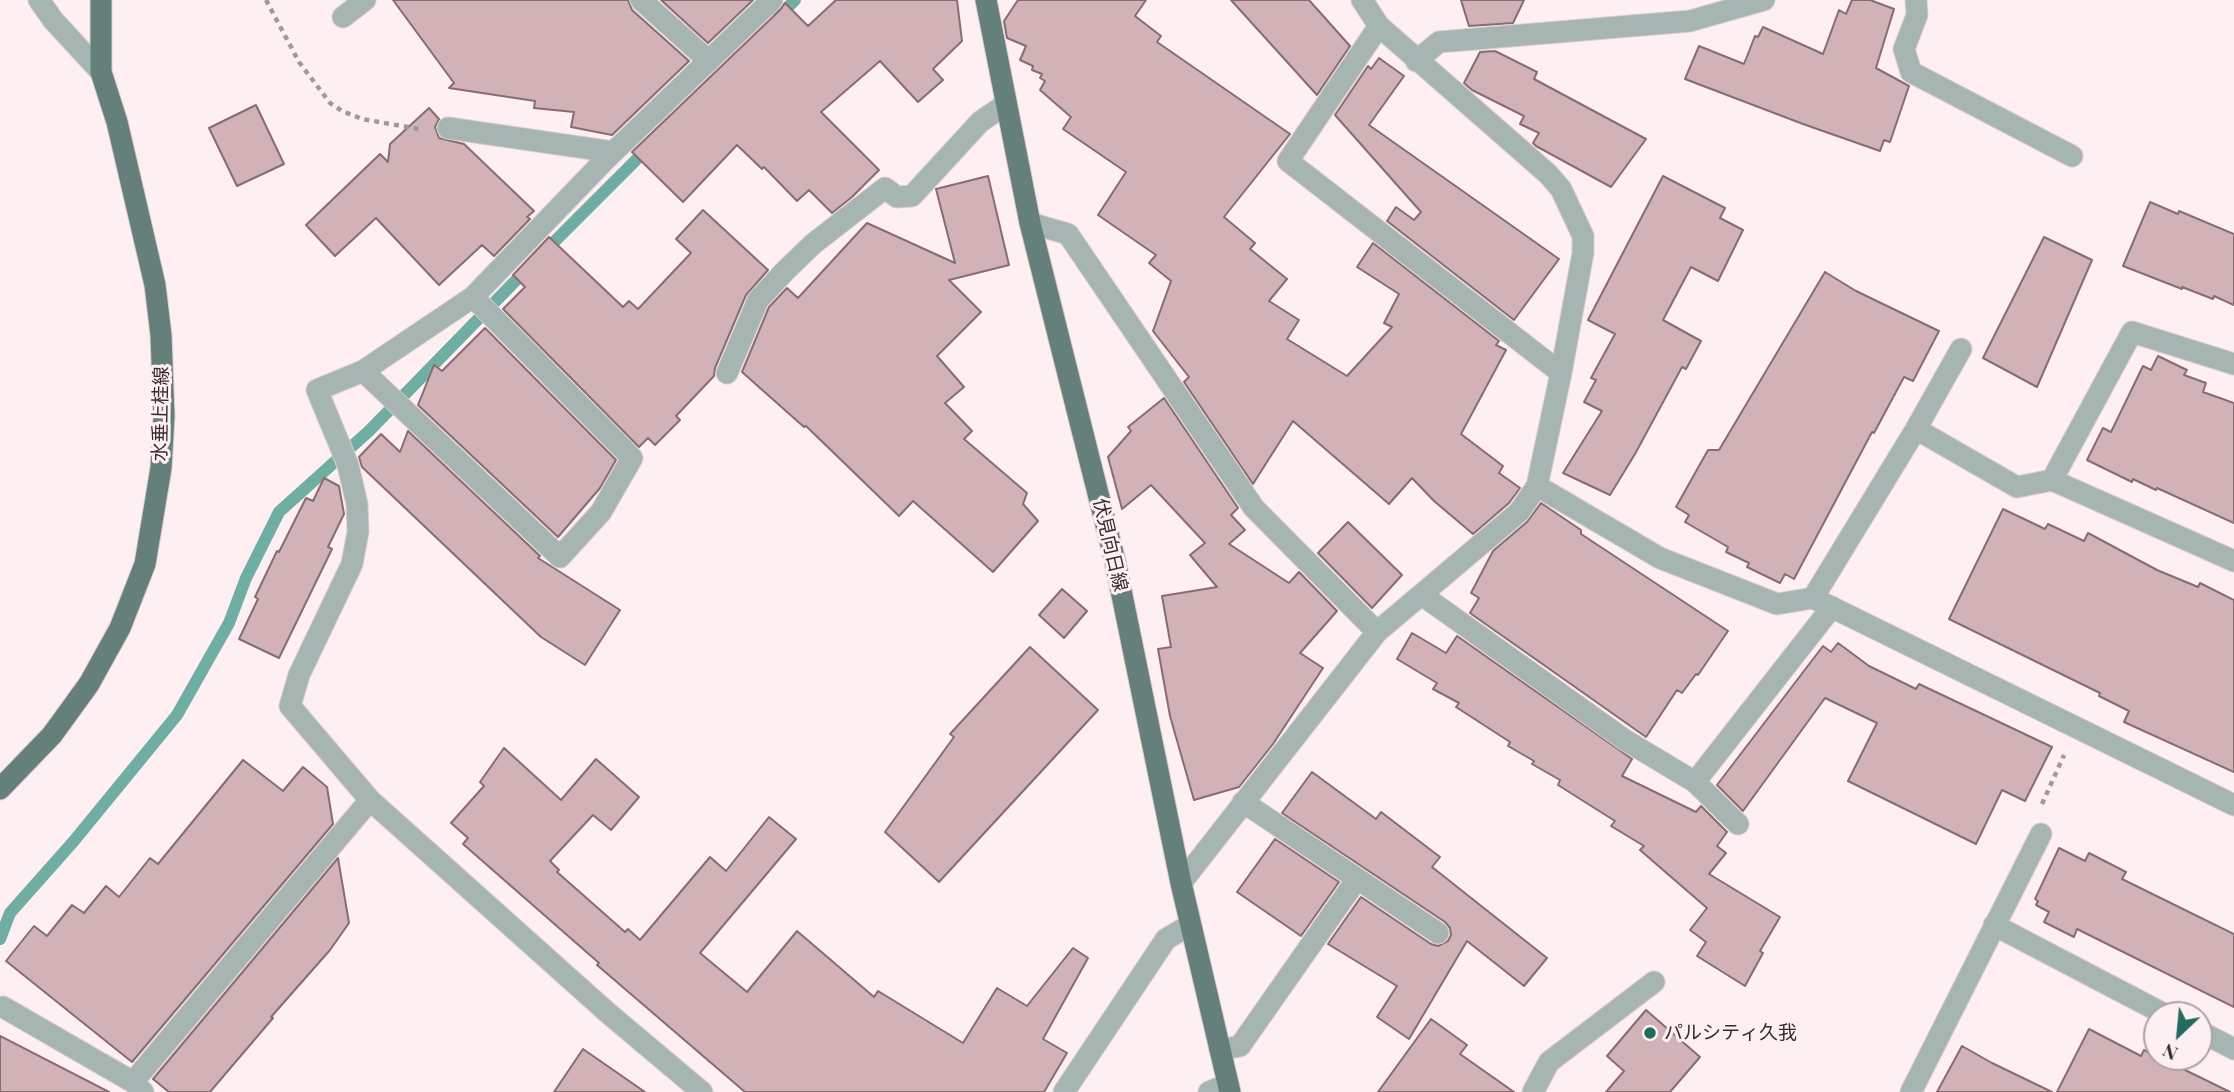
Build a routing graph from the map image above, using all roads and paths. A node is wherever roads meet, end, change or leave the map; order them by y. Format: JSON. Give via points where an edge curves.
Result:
{"nodes":[{"id":1,"x":39,"y":0,"type":"edge"},
{"id":2,"x":101,"y":0,"type":"edge"},
{"id":3,"x":266,"y":0,"type":"edge"},
{"id":4,"x":365,"y":0,"type":"edge"},
{"id":5,"x":641,"y":0,"type":"edge"},
{"id":6,"x":772,"y":0,"type":"edge"},
{"id":7,"x":986,"y":0,"type":"edge"},
{"id":8,"x":1362,"y":0,"type":"edge"},
{"id":9,"x":1764,"y":0,"type":"edge"},
{"id":10,"x":1916,"y":0,"type":"edge"},
{"id":11,"x":343,"y":17,"type":"dead end"},
{"id":12,"x":1379,"y":26,"type":"junction"},
{"id":13,"x":709,"y":61,"type":"junction"},
{"id":14,"x":1416,"y":61,"type":"junction"},
{"id":15,"x":101,"y":72,"type":"junction"},
{"id":16,"x":1006,"y":104,"type":"junction"},
{"id":17,"x":447,"y":128,"type":"joint"},
{"id":18,"x":614,"y":152,"type":"junction"},
{"id":19,"x":2072,"y":156,"type":"dead end"},
{"id":20,"x":1030,"y":223,"type":"junction"},
{"id":21,"x":474,"y":299,"type":"junction"},
{"id":22,"x":1961,"y":349,"type":"dead end"},
{"id":23,"x":2234,"y":364,"type":"edge"},
{"id":24,"x":363,"y":371,"type":"junction"},
{"id":25,"x":727,"y":373,"type":"dead end"},
{"id":26,"x":1561,"y":373,"type":"junction"},
{"id":27,"x":1916,"y":429,"type":"junction"},
{"id":28,"x":2052,"y":480,"type":"junction"},
{"id":29,"x":1538,"y":486,"type":"junction"},
{"id":30,"x":2234,"y":561,"type":"edge"},
{"id":31,"x":1422,"y":596,"type":"junction"},
{"id":32,"x":1822,"y":602,"type":"junction"},
{"id":33,"x":1377,"y":632,"type":"junction"},
{"id":34,"x":2076,"y":729,"type":"junction"},
{"id":35,"x":1695,"y":782,"type":"junction"},
{"id":36,"x":0,"y":789,"type":"edge"},
{"id":37,"x":370,"y":800,"type":"junction"},
{"id":38,"x":1244,"y":802,"type":"junction"},
{"id":39,"x":2234,"y":805,"type":"edge"},
{"id":40,"x":1738,"y":824,"type":"dead end"},
{"id":41,"x":2041,"y":834,"type":"joint"},
{"id":42,"x":1357,"y":879,"type":"junction"},
{"id":43,"x":1181,"y":883,"type":"junction"},
{"id":44,"x":1190,"y":925,"type":"junction"},
{"id":45,"x":1994,"y":925,"type":"junction"},
{"id":46,"x":1438,"y":933,"type":"dead end"},
{"id":47,"x":1654,"y":982,"type":"dead end"},
{"id":48,"x":2143,"y":1003,"type":"edge"},
{"id":49,"x":3,"y":1007,"type":"dead end"},
{"id":50,"x":2213,"y":1038,"type":"edge"},
{"id":51,"x":2234,"y":1049,"type":"edge"},
{"id":52,"x":1220,"y":1050,"type":"junction"},
{"id":53,"x":138,"y":1087,"type":"edge"},
{"id":54,"x":1223,"y":1089,"type":"edge"},
{"id":55,"x":702,"y":1092,"type":"edge"},
{"id":56,"x":1064,"y":1092,"type":"edge"},
{"id":57,"x":1533,"y":1092,"type":"edge"},
{"id":58,"x":1911,"y":1092,"type":"edge"}],
"edges":[{"from":1,"to":15,"type":"street"},
{"from":2,"to":15,"type":"main road","name":"水垂上桂線"},
{"from":3,"to":17,"type":"path","via":[[299,62],[330,103],[362,119],[431,131]]},
{"from":4,"to":11,"type":"street"},
{"from":5,"to":13,"type":"street"},
{"from":6,"to":13,"type":"street"},
{"from":7,"to":16,"type":"main road","name":"伏見向日線"},
{"from":8,"to":12,"type":"street"},
{"from":9,"to":14,"type":"street","via":[[1690,21],[1439,42]]},
{"from":10,"to":19,"type":"street","via":[[1917,15],[1904,49],[1911,72]]},
{"from":12,"to":14,"type":"street"},
{"from":12,"to":26,"type":"street","via":[[1288,161]]},
{"from":13,"to":18,"type":"street"},
{"from":14,"to":26,"type":"street","via":[[1548,174],[1571,209],[1583,236],[1583,253]]},
{"from":15,"to":36,"type":"main road","name":"水垂上桂線","via":[[155,285],[164,416],[161,468],[145,564],[120,628],[89,684],[52,734]]},
{"from":16,"to":20,"type":"main road","name":"伏見向日線"},
{"from":16,"to":25,"type":"street","via":[[980,122],[912,197],[897,197],[885,188],[786,270],[758,300]]},
{"from":17,"to":18,"type":"street"},
{"from":18,"to":21,"type":"street"},
{"from":20,"to":33,"type":"street","via":[[1068,234],[1254,508]]},
{"from":20,"to":43,"type":"main road","name":"伏見向日線","via":[[1115,561]]},
{"from":21,"to":24,"type":"street"},
{"from":21,"to":24,"type":"street","via":[[632,458],[601,512],[561,557]]},
{"from":22,"to":27,"type":"street"},
{"from":23,"to":28,"type":"street","via":[[2132,332]]},
{"from":24,"to":37,"type":"street","via":[[317,390],[348,465],[357,504],[356,548],[299,675],[290,706]]},
{"from":26,"to":29,"type":"street"},
{"from":27,"to":28,"type":"street","via":[[2017,487]]},
{"from":27,"to":32,"type":"street"},
{"from":28,"to":30,"type":"street"},
{"from":29,"to":31,"type":"street","via":[[1520,512]]},
{"from":29,"to":32,"type":"street","via":[[1660,558],[1777,604]]},
{"from":31,"to":33,"type":"street"},
{"from":31,"to":35,"type":"street","via":[[1625,740]]},
{"from":32,"to":34,"type":"street"},
{"from":32,"to":35,"type":"street"},
{"from":33,"to":38,"type":"street"},
{"from":34,"to":39,"type":"street"},
{"from":34,"to":41,"type":"path","via":[[2031,828]]},
{"from":35,"to":40,"type":"street"},
{"from":37,"to":53,"type":"street"},
{"from":37,"to":55,"type":"street"},
{"from":38,"to":42,"type":"street"},
{"from":38,"to":43,"type":"street"},
{"from":41,"to":45,"type":"street"},
{"from":42,"to":46,"type":"street"},
{"from":42,"to":52,"type":"street","via":[[1240,1045]]},
{"from":43,"to":44,"type":"main road","name":"伏見向日線"},
{"from":44,"to":52,"type":"main road","name":"伏見向日線"},
{"from":44,"to":56,"type":"street","via":[[1166,939]]},
{"from":45,"to":48,"type":"street"},
{"from":45,"to":58,"type":"street"},
{"from":47,"to":57,"type":"street","via":[[1549,1062]]},
{"from":49,"to":53,"type":"street"},
{"from":50,"to":51,"type":"street"},
{"from":52,"to":54,"type":"main road","name":"伏見向日線"}]}
